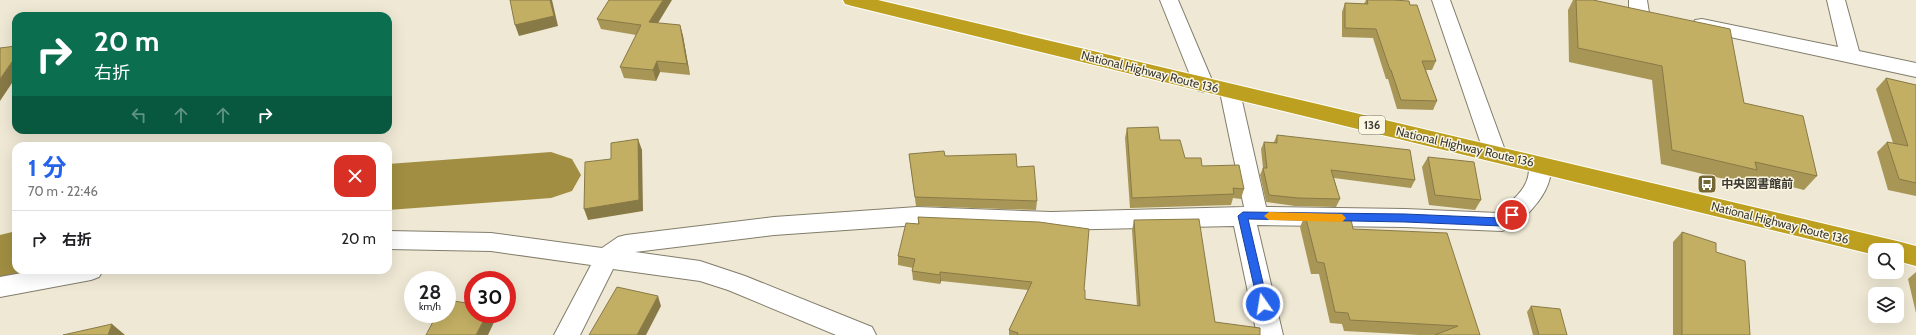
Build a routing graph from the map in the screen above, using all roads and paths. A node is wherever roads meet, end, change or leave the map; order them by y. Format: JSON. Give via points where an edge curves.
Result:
{"nodes":[{"id":1,"x":852,"y":0,"type":"edge"},
{"id":2,"x":1169,"y":0,"type":"edge"},
{"id":3,"x":1441,"y":0,"type":"edge"},
{"id":4,"x":1836,"y":0,"type":"edge"},
{"id":5,"x":1618,"y":8,"type":"edge"},
{"id":6,"x":1644,"y":10,"type":"edge"},
{"id":7,"x":1686,"y":22,"type":"edge"},
{"id":8,"x":1850,"y":56,"type":"junction"},
{"id":9,"x":1916,"y":70,"type":"edge"},
{"id":10,"x":1204,"y":85,"type":"junction"},
{"id":11,"x":1230,"y":92,"type":"junction"},
{"id":12,"x":1495,"y":153,"type":"junction"},
{"id":13,"x":1540,"y":165,"type":"junction"},
{"id":14,"x":1250,"y":216,"type":"junction"},
{"id":15,"x":392,"y":240,"type":"edge"},
{"id":16,"x":1868,"y":244,"type":"edge"},
{"id":17,"x":1904,"y":253,"type":"edge"},
{"id":18,"x":607,"y":256,"type":"junction"},
{"id":19,"x":1916,"y":256,"type":"edge"},
{"id":20,"x":70,"y":274,"type":"edge"},
{"id":21,"x":0,"y":287,"type":"edge"},
{"id":22,"x":567,"y":335,"type":"edge"},
{"id":23,"x":863,"y":335,"type":"edge"},
{"id":24,"x":1270,"y":335,"type":"edge"}],
"edges":[{"from":1,"to":10,"type":"highway","name":"National Highway Route 136","number":"136"},
{"from":2,"to":10,"type":"street"},
{"from":3,"to":12,"type":"street"},
{"from":4,"to":8,"type":"street"},
{"from":5,"to":6,"type":"street"},
{"from":7,"to":8,"type":"street"},
{"from":8,"to":9,"type":"street"},
{"from":10,"to":11,"type":"highway","name":"National Highway Route 136","number":"136"},
{"from":11,"to":12,"type":"highway","name":"National Highway Route 136","number":"136"},
{"from":11,"to":14,"type":"street"},
{"from":12,"to":13,"type":"highway","name":"National Highway Route 136","number":"136"},
{"from":13,"to":14,"type":"street","via":[[1535,188],[1512,215],[1502,222]]},
{"from":13,"to":16,"type":"highway","name":"National Highway Route 136","number":"136"},
{"from":14,"to":18,"type":"street","via":[[1051,221],[909,217],[774,226],[626,244]]},
{"from":14,"to":24,"type":"street"},
{"from":15,"to":18,"type":"street","via":[[491,242]]},
{"from":17,"to":19,"type":"highway"},
{"from":18,"to":22,"type":"street"},
{"from":18,"to":23,"type":"street","via":[[700,271],[736,282]]},
{"from":20,"to":21,"type":"street"}]}
